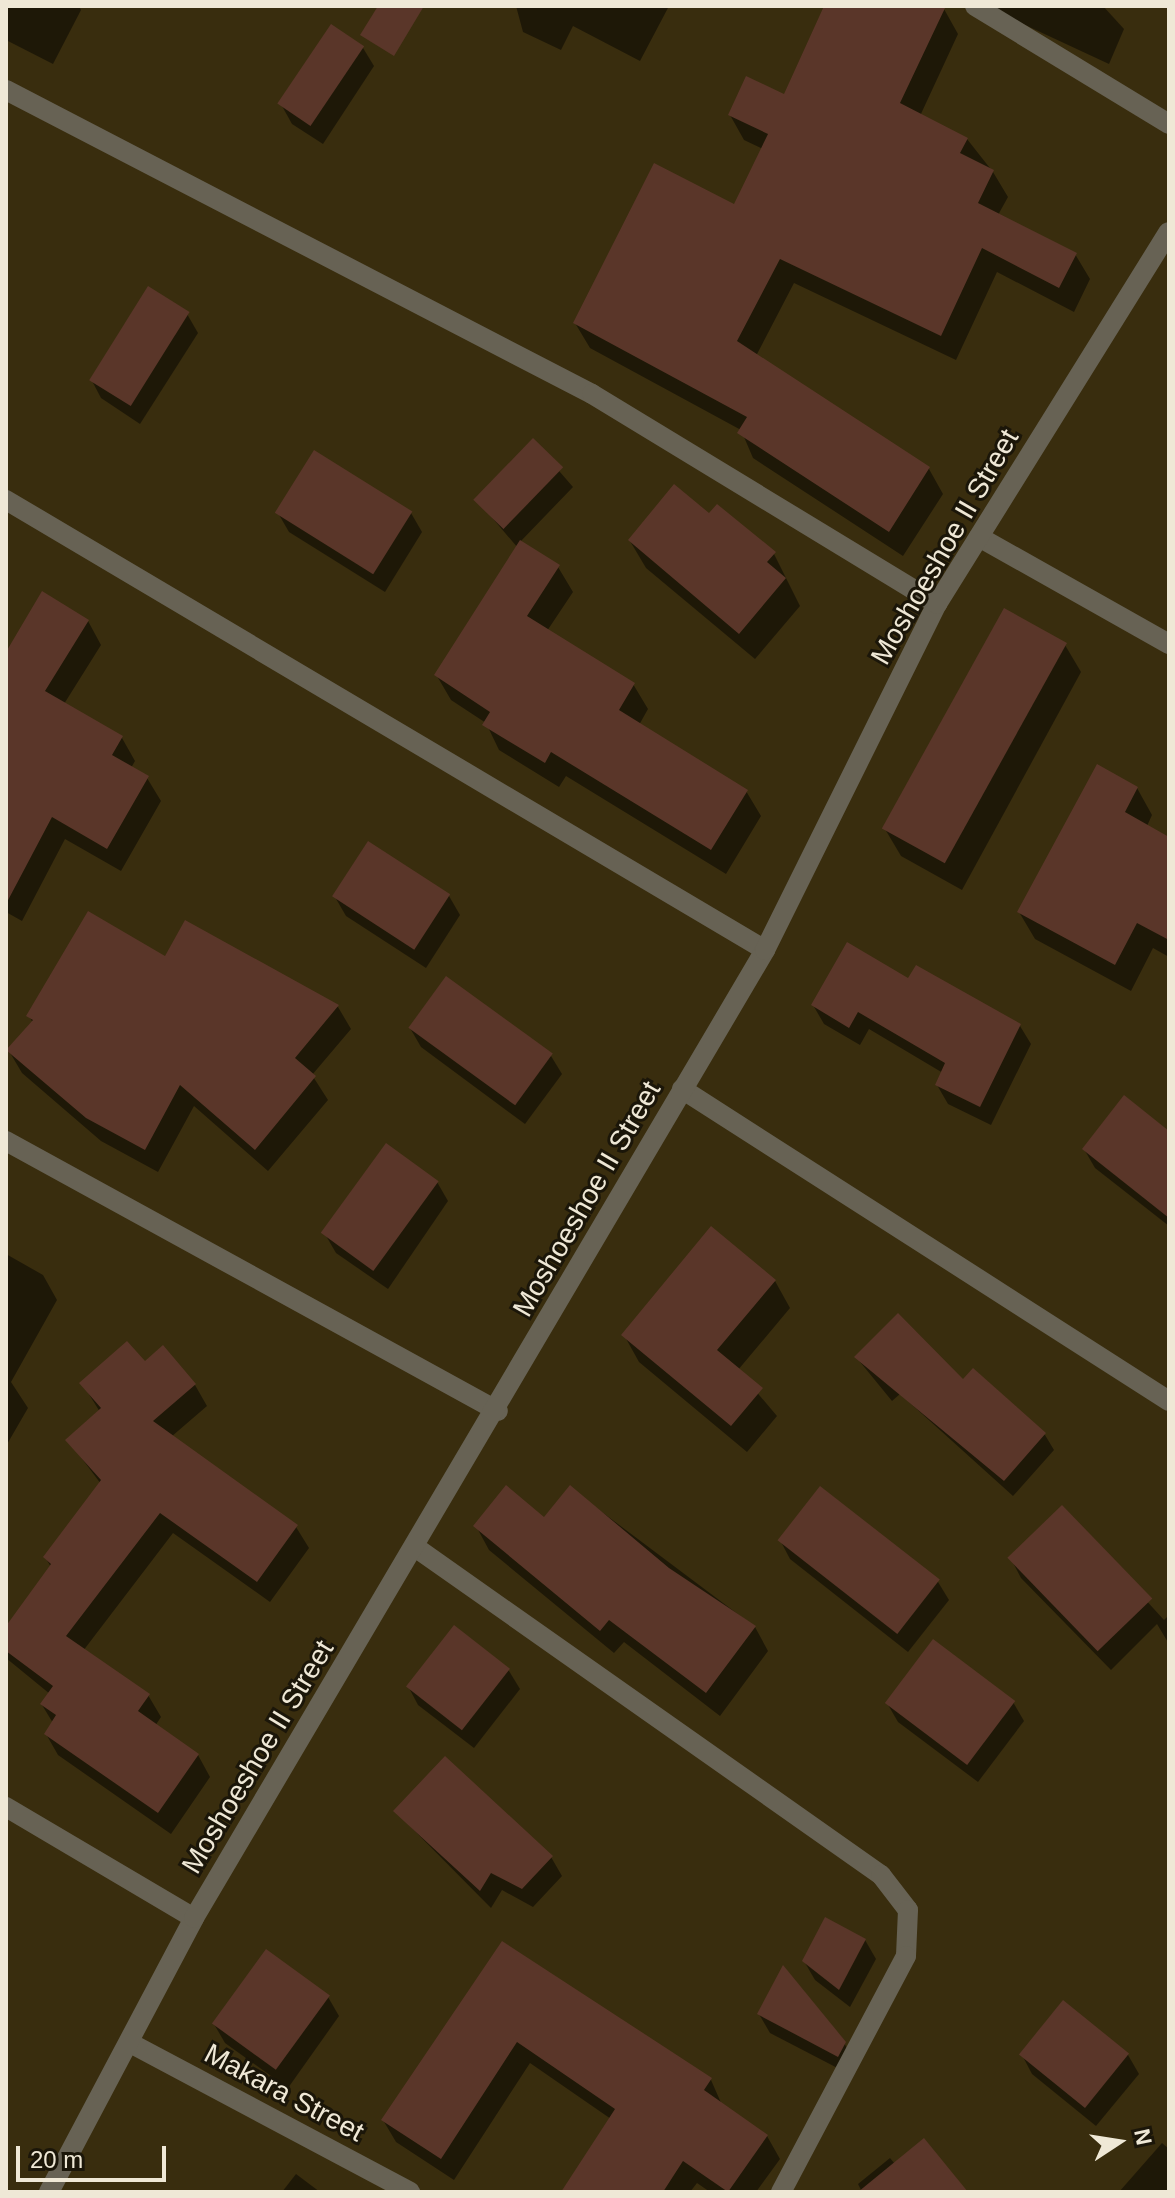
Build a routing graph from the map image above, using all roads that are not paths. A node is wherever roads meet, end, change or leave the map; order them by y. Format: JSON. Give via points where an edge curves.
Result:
{"nodes":[{"id":1,"x":975,"y":6,"type":"edge"},
{"id":2,"x":6,"y":90,"type":"edge"},
{"id":3,"x":1169,"y":124,"type":"edge"},
{"id":4,"x":1169,"y":232,"type":"edge"},
{"id":5,"x":6,"y":500,"type":"edge"},
{"id":6,"x":979,"y":537,"type":"junction"},
{"id":7,"x":937,"y":604,"type":"junction"},
{"id":8,"x":1169,"y":644,"type":"edge"},
{"id":9,"x":765,"y":950,"type":"junction"},
{"id":10,"x":682,"y":1089,"type":"junction"},
{"id":11,"x":6,"y":1141,"type":"edge"},
{"id":12,"x":1169,"y":1401,"type":"edge"},
{"id":13,"x":498,"y":1411,"type":"junction"},
{"id":14,"x":415,"y":1547,"type":"junction"},
{"id":15,"x":6,"y":1807,"type":"edge"},
{"id":16,"x":194,"y":1918,"type":"junction"},
{"id":17,"x":132,"y":2044,"type":"junction"},
{"id":18,"x":49,"y":2192,"type":"edge"},
{"id":19,"x":410,"y":2192,"type":"edge"},
{"id":20,"x":781,"y":2192,"type":"edge"}],
"edges":[{"from":1,"to":3,"type":"street"},
{"from":2,"to":7,"type":"street","via":[[592,394]]},
{"from":4,"to":6,"type":"street","name":"Moshoeshoe II Street"},
{"from":5,"to":9,"type":"street"},
{"from":6,"to":7,"type":"street","name":"Moshoeshoe II Street"},
{"from":6,"to":8,"type":"street"},
{"from":7,"to":9,"type":"street","name":"Moshoeshoe II Street"},
{"from":9,"to":10,"type":"street","name":"Moshoeshoe II Street"},
{"from":10,"to":12,"type":"street"},
{"from":10,"to":13,"type":"street","name":"Moshoeshoe II Street"},
{"from":11,"to":13,"type":"street"},
{"from":13,"to":14,"type":"street","name":"Moshoeshoe II Street"},
{"from":14,"to":16,"type":"street","name":"Moshoeshoe II Street"},
{"from":14,"to":20,"type":"street","via":[[881,1875],[908,1910],[906,1956]]},
{"from":15,"to":16,"type":"street"},
{"from":16,"to":17,"type":"street","name":"Moshoeshoe II Street"},
{"from":17,"to":18,"type":"street","name":"Moshoeshoe II Street"},
{"from":17,"to":19,"type":"street","name":"Makara Street"}]}
